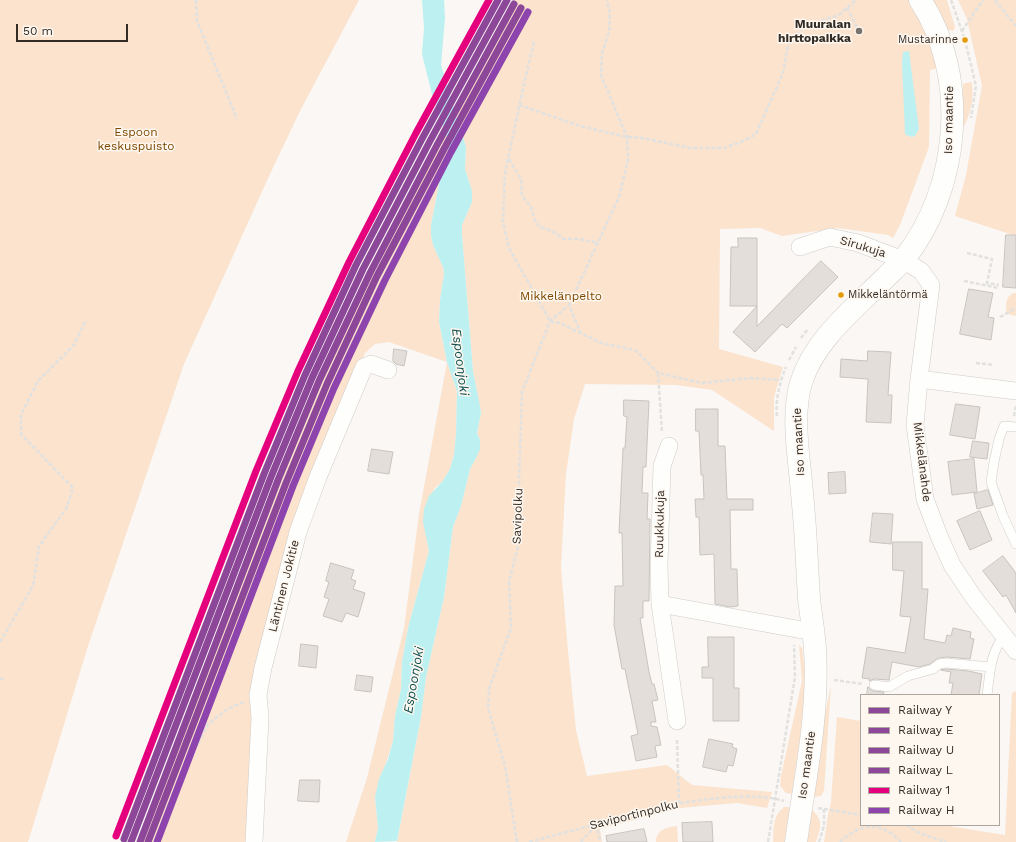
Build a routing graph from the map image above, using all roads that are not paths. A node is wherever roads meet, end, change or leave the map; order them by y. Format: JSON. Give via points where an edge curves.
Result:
{"nodes":[{"id":1,"x":920,"y":0,"type":"edge"},
{"id":2,"x":800,"y":246,"type":"dead end"},
{"id":3,"x":903,"y":260,"type":"junction"},
{"id":4,"x":388,"y":370,"type":"dead end"},
{"id":5,"x":919,"y":379,"type":"junction"},
{"id":6,"x":1016,"y":391,"type":"edge"},
{"id":7,"x":1016,"y":426,"type":"edge"},
{"id":8,"x":665,"y":439,"type":"road end"},
{"id":9,"x":1016,"y":544,"type":"edge"},
{"id":10,"x":660,"y":604,"type":"junction"},
{"id":11,"x":813,"y":632,"type":"junction"},
{"id":12,"x":1004,"y":636,"type":"junction"},
{"id":13,"x":1016,"y":651,"type":"edge"},
{"id":14,"x":991,"y":667,"type":"junction"},
{"id":15,"x":874,"y":685,"type":"road end"},
{"id":16,"x":987,"y":694,"type":"edge"},
{"id":17,"x":677,"y":721,"type":"dead end"},
{"id":18,"x":254,"y":842,"type":"edge"},
{"id":19,"x":796,"y":842,"type":"edge"}],
"edges":[{"from":1,"to":3,"type":"main road","name":"Iso maantie","via":[[937,30],[950,73],[950,150],[934,207],[920,236]]},
{"from":2,"to":3,"type":"street","name":"Sirukuja","via":[[830,237],[858,243]]},
{"from":3,"to":5,"type":"street","name":"Mikkelänahde","via":[[921,271],[931,285]]},
{"from":3,"to":11,"type":"main road","name":"Iso maantie","via":[[820,346],[808,364],[800,384],[797,436]]},
{"from":4,"to":18,"type":"street","name":"Läntinen Jokitie","via":[[371,364],[364,367],[298,532],[258,695],[260,718]]},
{"from":5,"to":6,"type":"street"},
{"from":5,"to":12,"type":"street","name":"Mikkelänahde","via":[[916,425],[925,499],[952,565]]},
{"from":7,"to":9,"type":"lane","via":[[1004,426],[994,462],[992,482],[1003,516]]},
{"from":8,"to":10,"type":"street","name":"Ruukkukuja","via":[[661,475]]},
{"from":10,"to":11,"type":"street"},
{"from":10,"to":17,"type":"street","name":"Ruukkukuja"},
{"from":11,"to":19,"type":"main road","name":"Iso maantie","via":[[813,723]]},
{"from":12,"to":13,"type":"street","name":"Mikkelänahde"},
{"from":12,"to":14,"type":"lane","via":[[996,645]]},
{"from":14,"to":15,"type":"lane","via":[[939,664],[933,669],[908,676],[889,687]]},
{"from":14,"to":16,"type":"lane"}]}
